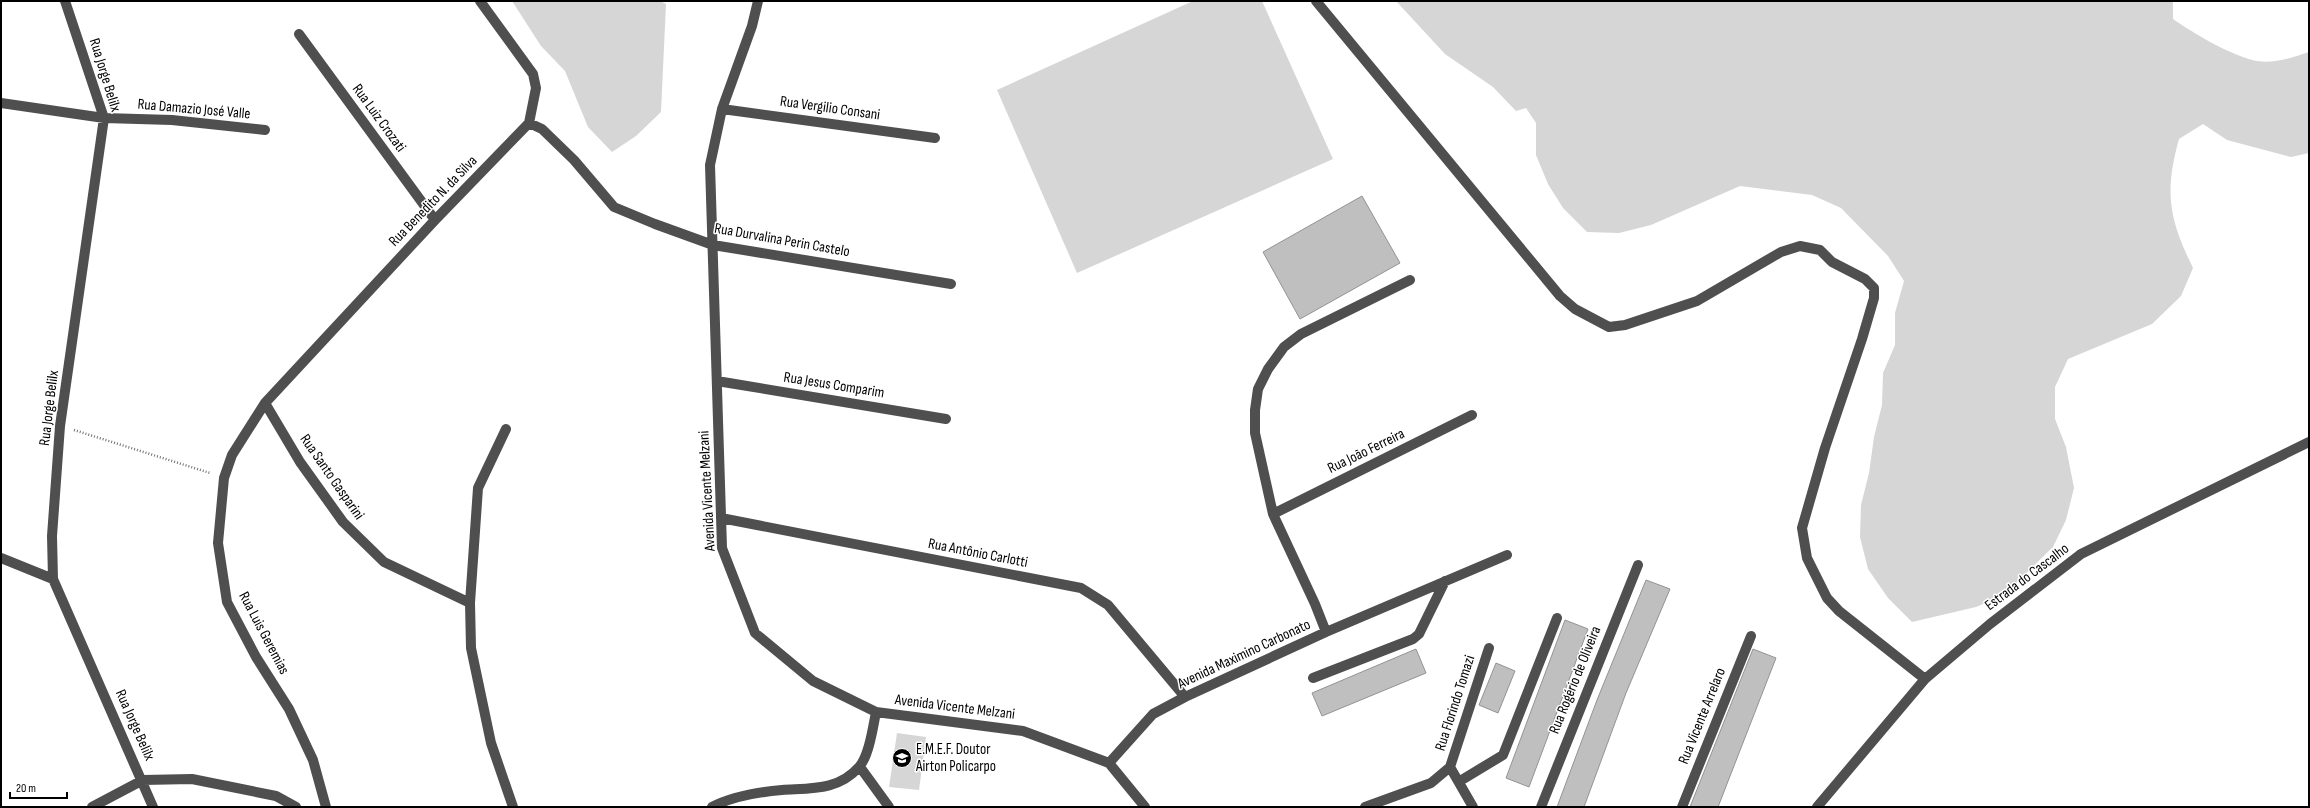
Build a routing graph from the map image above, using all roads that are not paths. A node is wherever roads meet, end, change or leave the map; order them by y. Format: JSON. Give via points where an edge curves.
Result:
{"nodes":[{"id":1,"x":65,"y":1,"type":"edge"},
{"id":2,"x":480,"y":1,"type":"edge"},
{"id":3,"x":758,"y":1,"type":"edge"},
{"id":4,"x":1316,"y":1,"type":"edge"},
{"id":5,"x":299,"y":34,"type":"dead end"},
{"id":6,"x":1,"y":103,"type":"edge"},
{"id":7,"x":722,"y":109,"type":"junction"},
{"id":8,"x":104,"y":118,"type":"junction"},
{"id":9,"x":529,"y":123,"type":"junction"},
{"id":10,"x":265,"y":130,"type":"dead end"},
{"id":11,"x":935,"y":138,"type":"dead end"},
{"id":12,"x":435,"y":220,"type":"junction"},
{"id":13,"x":713,"y":245,"type":"junction"},
{"id":14,"x":1410,"y":280,"type":"dead end"},
{"id":15,"x":951,"y":284,"type":"dead end"},
{"id":16,"x":717,"y":381,"type":"junction"},
{"id":17,"x":265,"y":402,"type":"junction"},
{"id":18,"x":1472,"y":415,"type":"dead end"},
{"id":19,"x":946,"y":419,"type":"dead end"},
{"id":20,"x":506,"y":429,"type":"dead end"},
{"id":21,"x":2309,"y":442,"type":"edge"},
{"id":22,"x":1273,"y":514,"type":"junction"},
{"id":23,"x":721,"y":518,"type":"junction"},
{"id":24,"x":1507,"y":555,"type":"dead end"},
{"id":25,"x":1,"y":558,"type":"edge"},
{"id":26,"x":1638,"y":565,"type":"dead end"},
{"id":27,"x":53,"y":579,"type":"junction"},
{"id":28,"x":1445,"y":581,"type":"junction"},
{"id":29,"x":470,"y":603,"type":"junction"},
{"id":30,"x":1556,"y":618,"type":"dead end"},
{"id":31,"x":1326,"y":632,"type":"junction"},
{"id":32,"x":1751,"y":636,"type":"dead end"},
{"id":33,"x":1489,"y":648,"type":"dead end"},
{"id":34,"x":1313,"y":678,"type":"dead end"},
{"id":35,"x":1924,"y":679,"type":"junction"},
{"id":36,"x":1185,"y":697,"type":"junction"},
{"id":37,"x":876,"y":712,"type":"junction"},
{"id":38,"x":1109,"y":763,"type":"junction"},
{"id":39,"x":860,"y":767,"type":"junction"},
{"id":40,"x":1450,"y":767,"type":"junction"},
{"id":41,"x":143,"y":780,"type":"junction"},
{"id":42,"x":1460,"y":781,"type":"junction"},
{"id":43,"x":92,"y":807,"type":"edge"},
{"id":44,"x":153,"y":807,"type":"edge"},
{"id":45,"x":296,"y":807,"type":"edge"},
{"id":46,"x":326,"y":807,"type":"edge"},
{"id":47,"x":513,"y":807,"type":"edge"},
{"id":48,"x":712,"y":807,"type":"edge"},
{"id":49,"x":890,"y":807,"type":"edge"},
{"id":50,"x":1145,"y":807,"type":"edge"},
{"id":51,"x":1365,"y":807,"type":"edge"},
{"id":52,"x":1473,"y":807,"type":"edge"},
{"id":53,"x":1541,"y":807,"type":"edge"},
{"id":54,"x":1682,"y":807,"type":"edge"},
{"id":55,"x":1817,"y":807,"type":"edge"}],
"edges":[{"from":1,"to":8,"type":"street","name":"Rua Jorge Belilx"},
{"from":2,"to":9,"type":"street","via":[[533,74],[536,88]]},
{"from":3,"to":7,"type":"street","name":"Avenida Vicente Melzani","via":[[752,26]]},
{"from":4,"to":35,"type":"street","via":[[1560,296],[1591,318],[1609,327],[1664,313],[1696,300],[1781,252],[1800,246],[1820,250],[1832,262],[1865,279],[1874,288],[1874,298],[1862,339],[1825,448],[1802,528],[1807,558],[1827,598],[1839,611]]},
{"from":5,"to":12,"type":"street","name":"Rua Luiz Crozati"},
{"from":6,"to":8,"type":"street","name":"Rua Damazio José Valle"},
{"from":7,"to":11,"type":"street","name":"Rua Vergilio Consani"},
{"from":7,"to":13,"type":"street","name":"Avenida Vicente Melzani","via":[[710,165]]},
{"from":8,"to":10,"type":"street","name":"Rua Damazio José Valle","via":[[172,120]]},
{"from":8,"to":27,"type":"street","name":"Rua Jorge Belilx","via":[[60,426],[52,536]]},
{"from":9,"to":12,"type":"street","name":"Rua Benedito N. da Silva"},
{"from":9,"to":13,"type":"street","name":"Rua Durvalina Perin Castelo","via":[[542,129],[574,160],[614,207]]},
{"from":12,"to":17,"type":"street","name":"Rua Benedito N. da Silva"},
{"from":13,"to":15,"type":"street","name":"Rua Durvalina Perin Castelo"},
{"from":13,"to":16,"type":"street","name":"Avenida Vicente Melzani"},
{"from":14,"to":22,"type":"street","name":"Avenida Maximino Carbonato","via":[[1301,334],[1284,347],[1268,370],[1258,389],[1255,433]]},
{"from":16,"to":19,"type":"street","name":"Rua Jesus Comparim"},
{"from":16,"to":23,"type":"street","name":"Avenida Vicente Melzani"},
{"from":17,"to":29,"type":"street","name":"Rua Santo Gasparini","via":[[300,462],[343,522],[384,562]]},
{"from":17,"to":46,"type":"street","name":"Rua Luis Geremias","via":[[232,456],[224,478],[218,543],[227,602],[256,657],[289,709],[313,760]]},
{"from":18,"to":22,"type":"street","name":"Rua João Ferreira"},
{"from":20,"to":29,"type":"street","via":[[478,488]]},
{"from":21,"to":35,"type":"street","name":"Estrada do Cascalho","via":[[2081,554]]},
{"from":22,"to":31,"type":"street","name":"Avenida Maximino Carbonato","via":[[1316,604]]},
{"from":23,"to":36,"type":"street","name":"Rua Antônio Carlotti","via":[[1081,588],[1108,605]]},
{"from":23,"to":37,"type":"street","name":"Avenida Vicente Melzani","via":[[722,548],[755,633],[813,681]]},
{"from":24,"to":28,"type":"street"},
{"from":25,"to":27,"type":"street"},
{"from":26,"to":53,"type":"street","name":"Rua Rogério de Oliveira"},
{"from":27,"to":41,"type":"street","name":"Rua Jorge Belilx"},
{"from":28,"to":31,"type":"street"},
{"from":28,"to":34,"type":"street","via":[[1419,634],[1413,639]]},
{"from":29,"to":47,"type":"street","via":[[471,648],[491,743]]},
{"from":30,"to":42,"type":"street","via":[[1503,755]]},
{"from":31,"to":36,"type":"street","name":"Avenida Maximino Carbonato"},
{"from":32,"to":54,"type":"street","name":"Rua Vicente Arrelaro"},
{"from":33,"to":40,"type":"street","name":"Rua Florindo Tomazi"},
{"from":35,"to":55,"type":"street","name":"Estrada do Cascalho"},
{"from":36,"to":38,"type":"street","name":"Avenida Maximino Carbonato","via":[[1154,714]]},
{"from":37,"to":38,"type":"street","name":"Avenida Vicente Melzani","via":[[1023,731]]},
{"from":37,"to":39,"type":"street","via":[[871,739]]},
{"from":38,"to":50,"type":"street"},
{"from":39,"to":48,"type":"street","via":[[844,780],[821,789],[782,790],[727,799]]},
{"from":39,"to":49,"type":"street"},
{"from":40,"to":42,"type":"street"},
{"from":40,"to":51,"type":"street","via":[[1431,783]]},
{"from":41,"to":43,"type":"street"},
{"from":41,"to":44,"type":"street","name":"Rua Jorge Belilx"},
{"from":41,"to":45,"type":"street","via":[[192,779],[276,796]]},
{"from":42,"to":52,"type":"street"}]}
